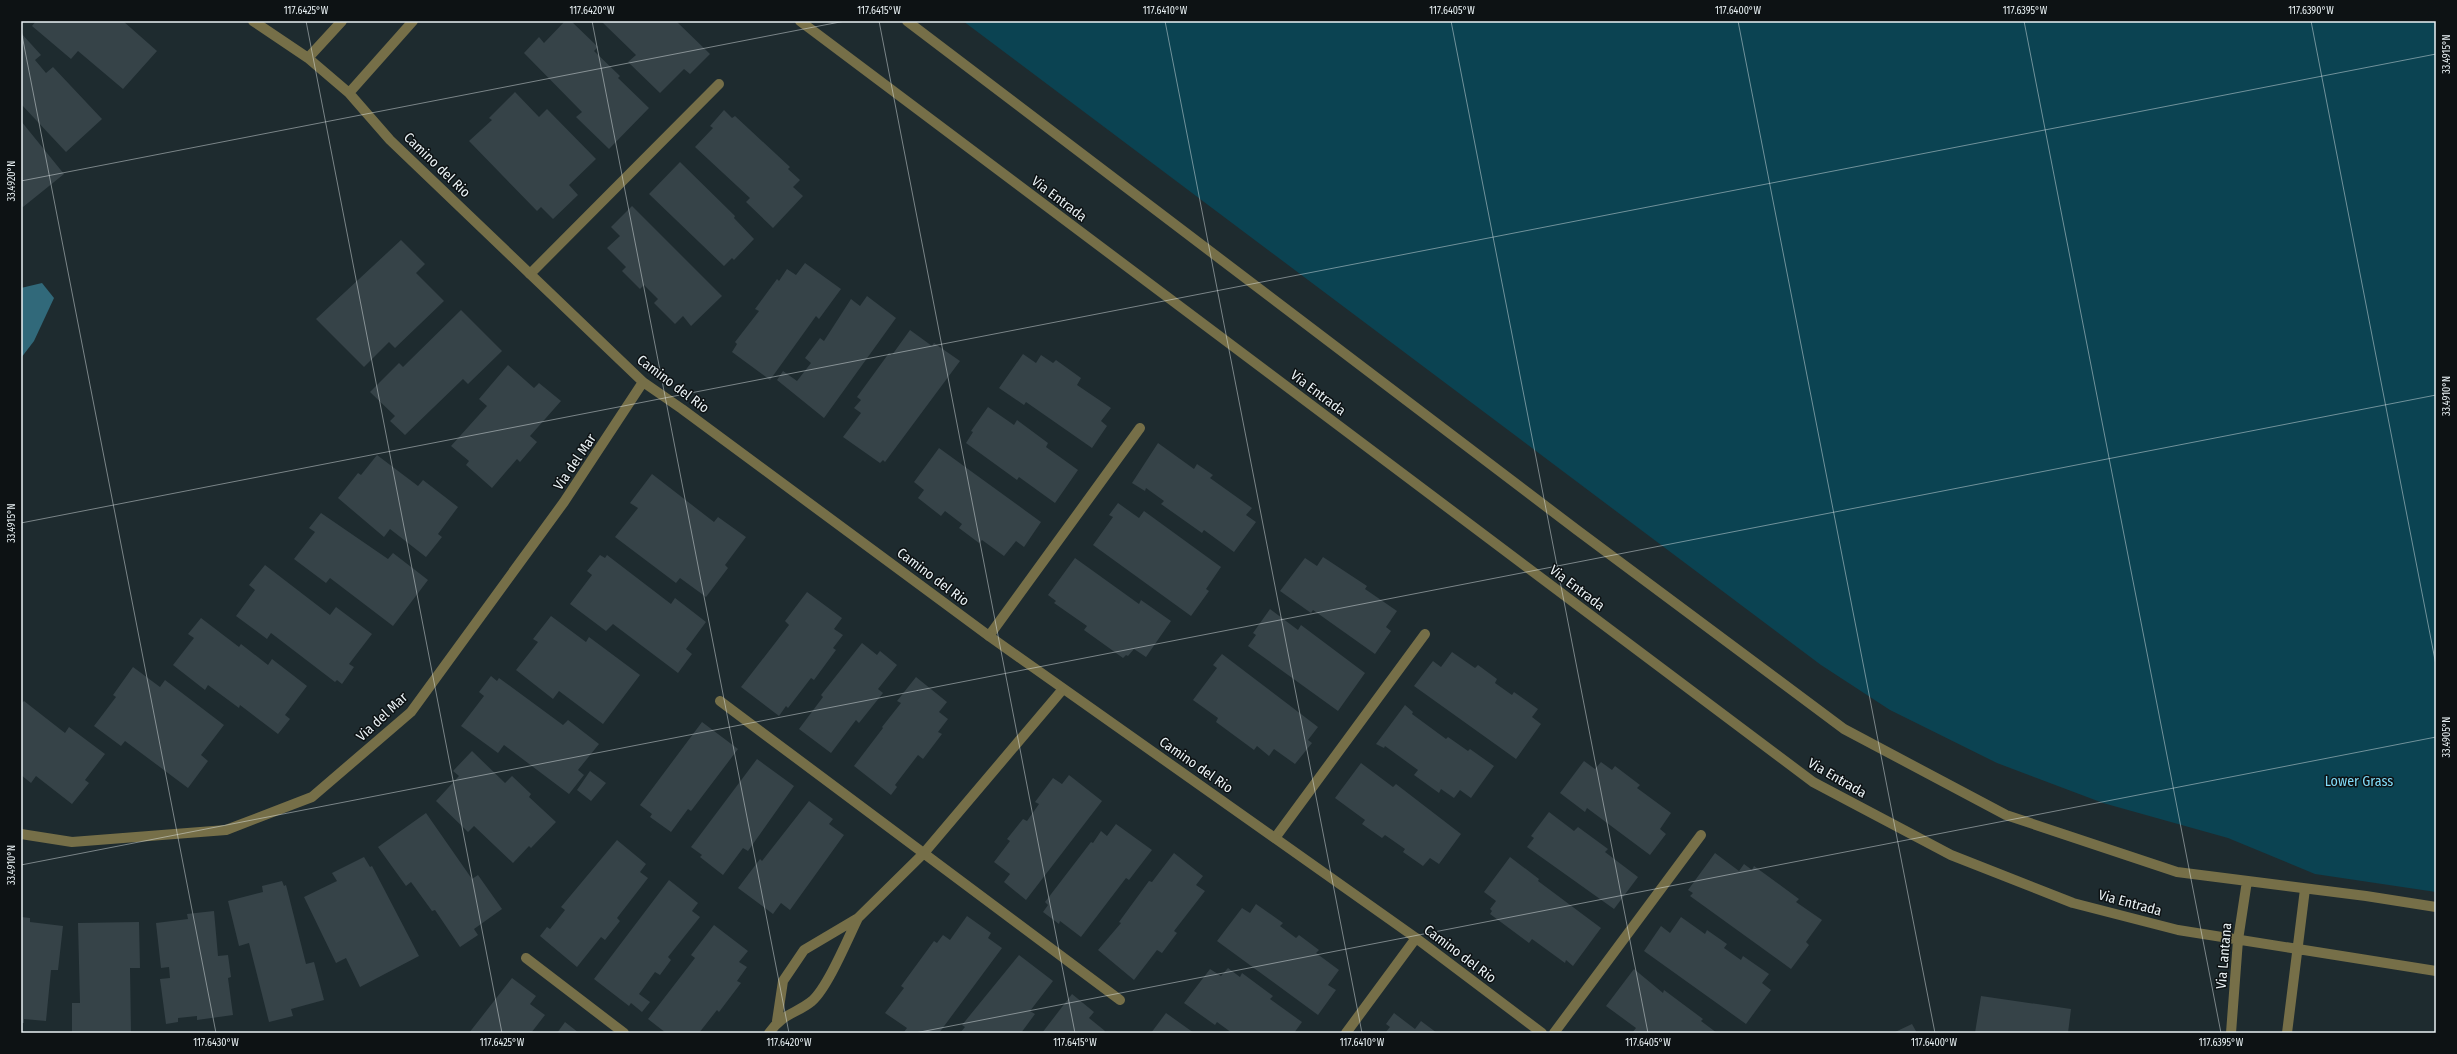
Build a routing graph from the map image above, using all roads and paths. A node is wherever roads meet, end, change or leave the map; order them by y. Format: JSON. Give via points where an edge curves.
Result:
{"nodes":[{"id":1,"x":253,"y":21,"type":"edge"},
{"id":2,"x":342,"y":21,"type":"edge"},
{"id":3,"x":413,"y":21,"type":"edge"},
{"id":4,"x":800,"y":21,"type":"edge"},
{"id":5,"x":907,"y":21,"type":"edge"},
{"id":6,"x":308,"y":58,"type":"junction"},
{"id":7,"x":719,"y":84,"type":"dead end"},
{"id":8,"x":349,"y":93,"type":"junction"},
{"id":9,"x":530,"y":274,"type":"junction"},
{"id":10,"x":643,"y":382,"type":"junction"},
{"id":11,"x":1140,"y":428,"type":"dead end"},
{"id":12,"x":1425,"y":634,"type":"dead end"},
{"id":13,"x":989,"y":636,"type":"junction"},
{"id":14,"x":1063,"y":689,"type":"junction"},
{"id":15,"x":720,"y":701,"type":"dead end"},
{"id":16,"x":21,"y":834,"type":"edge"},
{"id":17,"x":1701,"y":835,"type":"dead end"},
{"id":18,"x":1275,"y":838,"type":"junction"},
{"id":19,"x":924,"y":853,"type":"junction"},
{"id":20,"x":2247,"y":882,"type":"junction"},
{"id":21,"x":2305,"y":889,"type":"junction"},
{"id":22,"x":2436,"y":908,"type":"edge"},
{"id":23,"x":858,"y":918,"type":"junction"},
{"id":24,"x":1416,"y":938,"type":"junction"},
{"id":25,"x":2238,"y":940,"type":"junction"},
{"id":26,"x":2297,"y":949,"type":"junction"},
{"id":27,"x":526,"y":958,"type":"dead end"},
{"id":28,"x":2436,"y":971,"type":"edge"},
{"id":29,"x":1120,"y":1000,"type":"dead end"},
{"id":30,"x":777,"y":1021,"type":"junction"},
{"id":31,"x":624,"y":1033,"type":"edge"},
{"id":32,"x":769,"y":1033,"type":"edge"},
{"id":33,"x":1346,"y":1033,"type":"edge"},
{"id":34,"x":1542,"y":1033,"type":"edge"},
{"id":35,"x":1554,"y":1033,"type":"edge"},
{"id":36,"x":2231,"y":1033,"type":"edge"},
{"id":37,"x":2287,"y":1033,"type":"edge"}],
"edges":[{"from":1,"to":6,"type":"street","name":"Camino del Rio"},
{"from":2,"to":6,"type":"street"},
{"from":3,"to":8,"type":"street"},
{"from":4,"to":25,"type":"street","name":"Via Entrada","via":[[1813,782],[1951,856],[2073,903],[2178,930]]},
{"from":5,"to":20,"type":"street","via":[[1577,530],[1844,729],[2006,815],[2177,872]]},
{"from":6,"to":8,"type":"street","name":"Camino del Rio"},
{"from":7,"to":9,"type":"street"},
{"from":8,"to":9,"type":"street","name":"Camino del Rio","via":[[390,140]]},
{"from":9,"to":10,"type":"street","name":"Camino del Rio"},
{"from":10,"to":13,"type":"street","name":"Camino del Rio"},
{"from":10,"to":16,"type":"street","name":"Via del Mar","via":[[564,502],[411,712],[312,797],[226,830],[72,842]]},
{"from":11,"to":13,"type":"street"},
{"from":12,"to":18,"type":"street"},
{"from":13,"to":14,"type":"street","name":"Camino del Rio"},
{"from":14,"to":18,"type":"street","name":"Camino del Rio"},
{"from":14,"to":19,"type":"street"},
{"from":15,"to":19,"type":"street"},
{"from":17,"to":35,"type":"street"},
{"from":18,"to":24,"type":"street","name":"Camino del Rio"},
{"from":19,"to":23,"type":"street"},
{"from":19,"to":29,"type":"street"},
{"from":20,"to":21,"type":"street"},
{"from":20,"to":25,"type":"street","name":"Via Lantana"},
{"from":21,"to":22,"type":"street"},
{"from":21,"to":26,"type":"street"},
{"from":23,"to":30,"type":"street","via":[[833,970],[813,1000]]},
{"from":23,"to":30,"type":"street","via":[[804,950],[783,981]]},
{"from":24,"to":33,"type":"street"},
{"from":24,"to":34,"type":"street","name":"Camino del Rio"},
{"from":25,"to":26,"type":"street","name":"Via Entrada"},
{"from":25,"to":36,"type":"street","name":"Via Lantana"},
{"from":26,"to":28,"type":"street","name":"Via Entrada"},
{"from":26,"to":37,"type":"street"},
{"from":27,"to":31,"type":"street"},
{"from":30,"to":32,"type":"street"}]}
